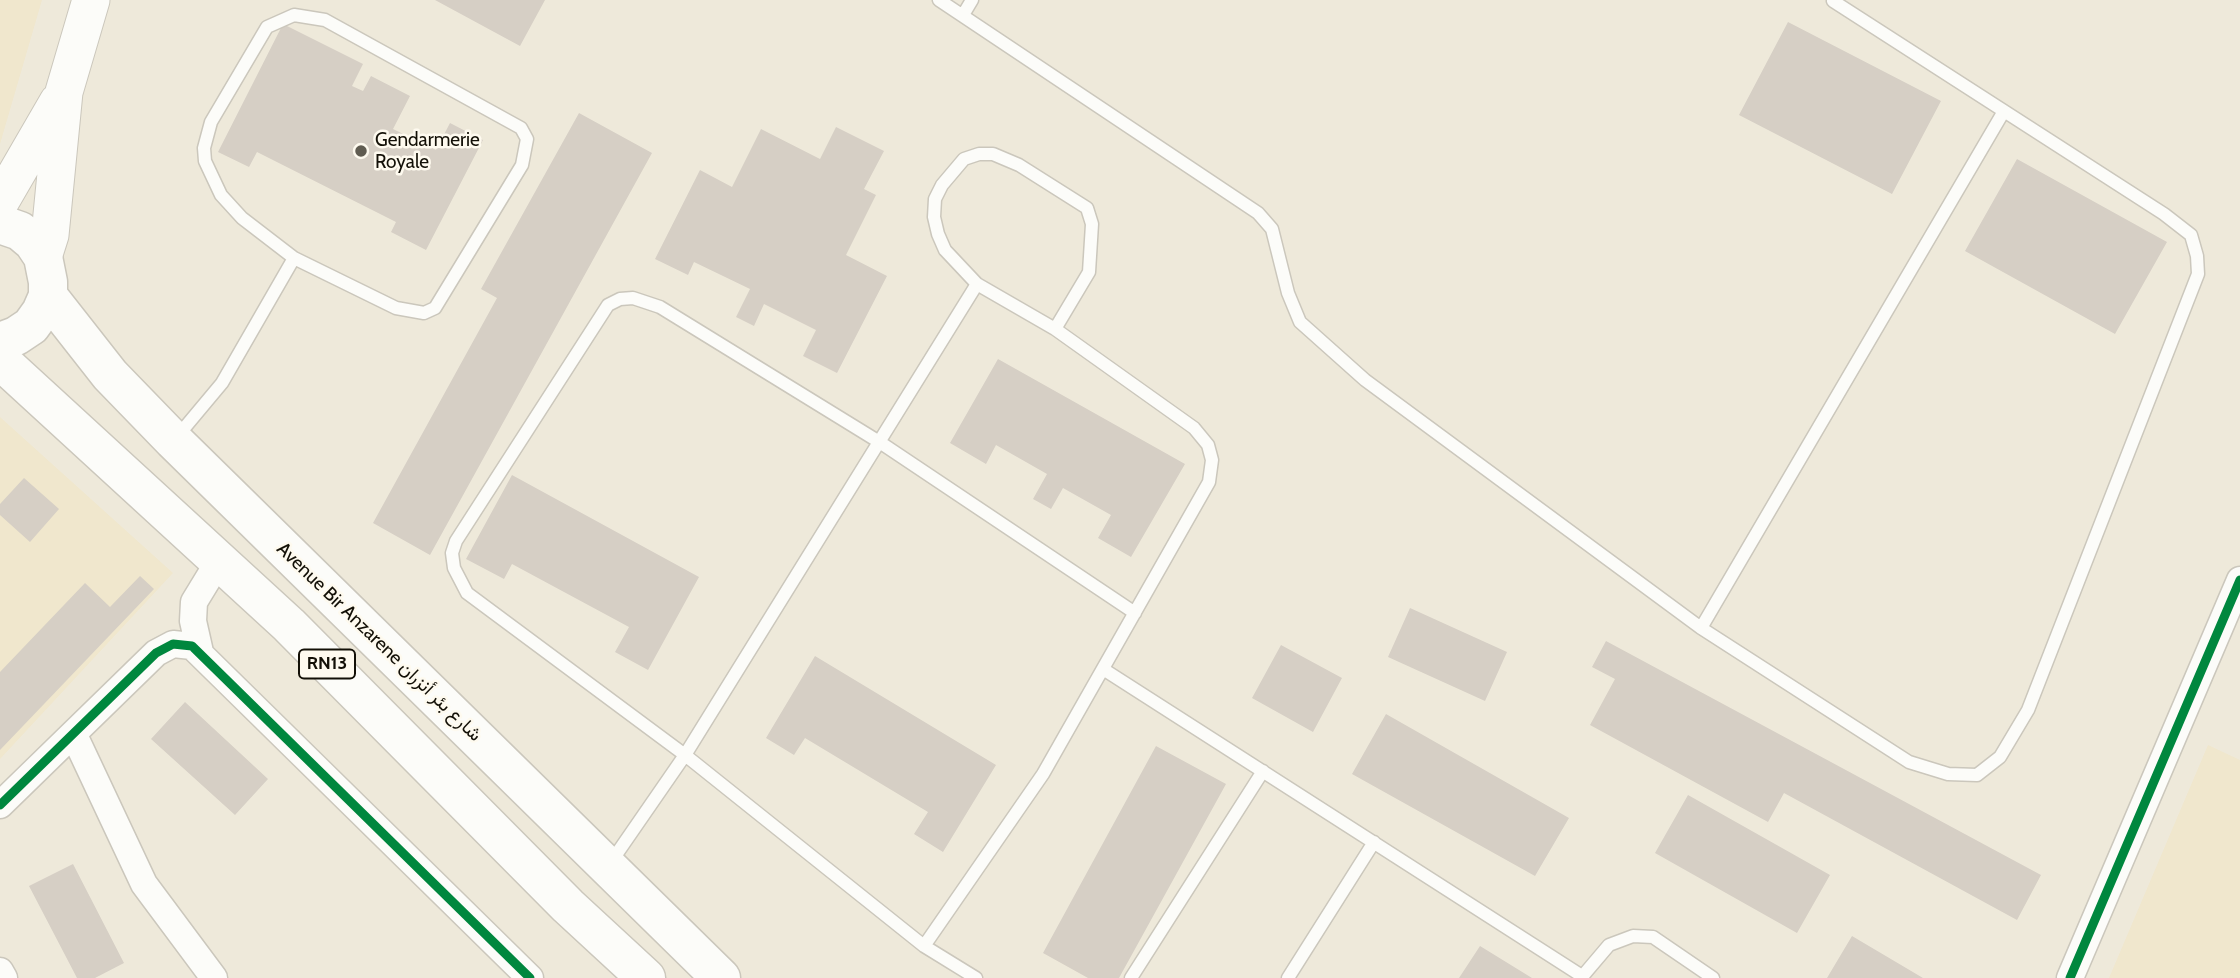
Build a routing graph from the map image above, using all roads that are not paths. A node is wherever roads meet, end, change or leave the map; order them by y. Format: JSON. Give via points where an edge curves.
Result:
{"nodes":[{"id":1,"x":91,"y":0,"type":"edge"},
{"id":2,"x":939,"y":0,"type":"edge"},
{"id":3,"x":972,"y":0,"type":"edge"},
{"id":4,"x":1833,"y":0,"type":"edge"},
{"id":5,"x":963,"y":15,"type":"junction"},
{"id":6,"x":64,"y":92,"type":"junction"},
{"id":7,"x":2004,"y":111,"type":"junction"},
{"id":8,"x":0,"y":202,"type":"edge"},
{"id":9,"x":0,"y":224,"type":"edge"},
{"id":10,"x":43,"y":257,"type":"junction"},
{"id":11,"x":294,"y":258,"type":"junction"},
{"id":12,"x":977,"y":284,"type":"junction"},
{"id":13,"x":48,"y":296,"type":"junction"},
{"id":14,"x":1055,"y":329,"type":"junction"},
{"id":15,"x":0,"y":342,"type":"edge"},
{"id":16,"x":0,"y":360,"type":"edge"},
{"id":17,"x":173,"y":440,"type":"junction"},
{"id":18,"x":881,"y":443,"type":"junction"},
{"id":19,"x":219,"y":561,"type":"junction"},
{"id":20,"x":2240,"y":580,"type":"edge"},
{"id":21,"x":1135,"y":613,"type":"junction"},
{"id":22,"x":1701,"y":628,"type":"junction"},
{"id":23,"x":200,"y":652,"type":"junction"},
{"id":24,"x":1103,"y":669,"type":"junction"},
{"id":25,"x":74,"y":735,"type":"junction"},
{"id":26,"x":685,"y":755,"type":"junction"},
{"id":27,"x":1263,"y":771,"type":"junction"},
{"id":28,"x":0,"y":805,"type":"edge"},
{"id":29,"x":1374,"y":842,"type":"junction"},
{"id":30,"x":609,"y":865,"type":"junction"},
{"id":31,"x":924,"y":946,"type":"junction"},
{"id":32,"x":0,"y":971,"type":"edge"},
{"id":33,"x":1582,"y":977,"type":"edge"},
{"id":34,"x":4,"y":978,"type":"edge"},
{"id":35,"x":214,"y":978,"type":"edge"},
{"id":36,"x":530,"y":978,"type":"edge"},
{"id":37,"x":646,"y":978,"type":"edge"},
{"id":38,"x":721,"y":978,"type":"edge"},
{"id":39,"x":976,"y":978,"type":"edge"},
{"id":40,"x":1131,"y":978,"type":"edge"},
{"id":41,"x":1288,"y":978,"type":"edge"},
{"id":42,"x":1713,"y":978,"type":"edge"},
{"id":43,"x":2070,"y":978,"type":"edge"}],
"edges":[{"from":1,"to":6,"type":"main road"},
{"from":2,"to":5,"type":"lane"},
{"from":3,"to":5,"type":"lane"},
{"from":4,"to":7,"type":"lane"},
{"from":5,"to":22,"type":"lane","via":[[1258,213],[1272,229],[1287,293],[1300,321],[1324,346]]},
{"from":6,"to":8,"type":"main road"},
{"from":6,"to":10,"type":"main road","via":[[53,214]]},
{"from":7,"to":22,"type":"lane"},
{"from":7,"to":22,"type":"lane","via":[[2191,235],[2198,274],[2028,710],[2000,757],[1977,775],[1948,774],[1909,762]]},
{"from":9,"to":10,"type":"main road","via":[[19,231]]},
{"from":10,"to":13,"type":"main road"},
{"from":11,"to":11,"type":"lane","via":[[242,218],[221,195],[209,176],[204,148],[211,122],[267,27],[279,19],[308,15],[325,20],[521,128],[527,139],[522,165],[435,308],[424,313],[396,308]]},
{"from":11,"to":17,"type":"lane","via":[[222,383]]},
{"from":12,"to":14,"type":"lane"},
{"from":12,"to":14,"type":"lane","via":[[945,250],[934,217],[936,199],[964,159],[993,154],[1080,200],[1090,214],[1089,272]]},
{"from":12,"to":18,"type":"lane"},
{"from":13,"to":15,"type":"main road","via":[[31,326]]},
{"from":13,"to":17,"type":"main road","name":"Avenue Bir Anzarene شارع بئر أنزران","number":"RN13","via":[[110,375]]},
{"from":14,"to":21,"type":"lane","via":[[1194,428],[1208,445],[1212,460],[1209,482]]},
{"from":16,"to":19,"type":"main road","number":"RN13"},
{"from":17,"to":30,"type":"main road","name":"Avenue Bir Anzarene شارع بئر أنزران","number":"RN13"},
{"from":18,"to":21,"type":"lane"},
{"from":18,"to":26,"type":"lane"},
{"from":18,"to":26,"type":"lane","via":[[660,307],[647,300],[620,299],[608,306],[456,541],[454,568],[467,593]]},
{"from":19,"to":23,"type":"street","via":[[194,602]]},
{"from":19,"to":37,"type":"main road","number":"RN13"},
{"from":20,"to":43,"type":"street"},
{"from":21,"to":24,"type":"lane"},
{"from":23,"to":25,"type":"street","via":[[183,643],[163,648]]},
{"from":23,"to":36,"type":"street"},
{"from":24,"to":27,"type":"lane"},
{"from":24,"to":31,"type":"lane","via":[[1043,774]]},
{"from":25,"to":28,"type":"street"},
{"from":25,"to":35,"type":"street","via":[[144,884]]},
{"from":26,"to":30,"type":"lane"},
{"from":26,"to":31,"type":"lane"},
{"from":27,"to":29,"type":"lane"},
{"from":27,"to":40,"type":"lane"},
{"from":29,"to":33,"type":"lane"},
{"from":29,"to":41,"type":"lane"},
{"from":30,"to":38,"type":"main road","name":"Avenue Bir Anzarene شارع بئر أنزران","number":"RN13"},
{"from":31,"to":39,"type":"lane"},
{"from":32,"to":34,"type":"street"},
{"from":33,"to":42,"type":"lane","via":[[1609,944],[1633,936],[1653,937]]}]}
